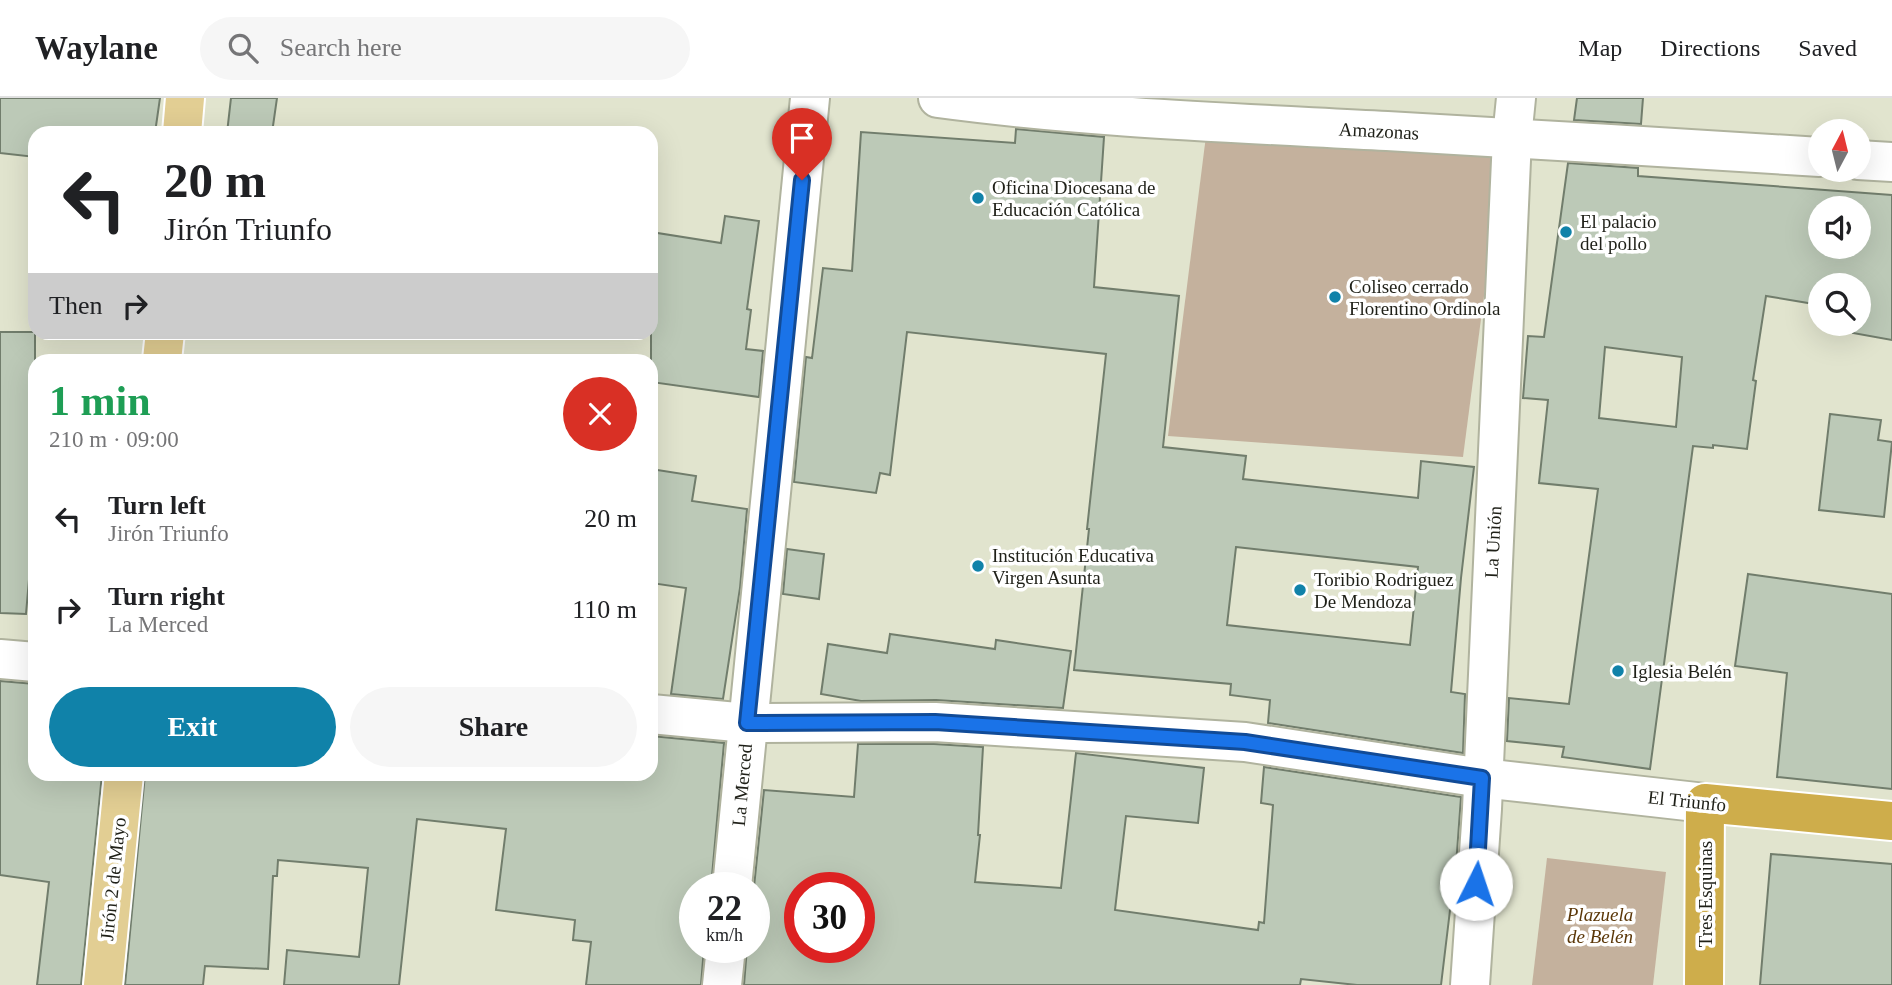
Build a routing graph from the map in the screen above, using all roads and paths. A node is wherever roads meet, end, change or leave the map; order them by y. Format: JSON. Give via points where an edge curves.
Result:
{"nodes":[{"id":1,"x":185,"y":98,"type":"edge"},
{"id":2,"x":810,"y":98,"type":"edge"},
{"id":3,"x":938,"y":98,"type":"edge"},
{"id":4,"x":1516,"y":98,"type":"edge"},
{"id":5,"x":183,"y":126,"type":"edge"},
{"id":6,"x":1512,"y":138,"type":"junction"},
{"id":7,"x":1808,"y":157,"type":"edge"},
{"id":8,"x":1871,"y":161,"type":"edge"},
{"id":9,"x":1892,"y":162,"type":"edge"},
{"id":10,"x":0,"y":659,"type":"edge"},
{"id":11,"x":28,"y":661,"type":"edge"},
{"id":12,"x":658,"y":715,"type":"edge"},
{"id":13,"x":747,"y":723,"type":"junction"},
{"id":14,"x":1482,"y":778,"type":"junction"},
{"id":15,"x":123,"y":781,"type":"edge"},
{"id":16,"x":1705,"y":803,"type":"junction"},
{"id":17,"x":1892,"y":821,"type":"edge"},
{"id":18,"x":733,"y":872,"type":"edge"},
{"id":19,"x":724,"y":963,"type":"edge"},
{"id":20,"x":103,"y":985,"type":"edge"},
{"id":21,"x":722,"y":985,"type":"edge"},
{"id":22,"x":1469,"y":985,"type":"edge"},
{"id":23,"x":1704,"y":985,"type":"edge"}],
"edges":[{"from":1,"to":5,"type":"main road"},
{"from":2,"to":13,"type":"street","name":"La Merced"},
{"from":3,"to":6,"type":"street","name":"Amazonas","via":[[1195,121]]},
{"from":4,"to":6,"type":"street","name":"La Unión"},
{"from":6,"to":7,"type":"street","name":"Amazonas"},
{"from":6,"to":14,"type":"street","name":"La Unión"},
{"from":8,"to":9,"type":"street"},
{"from":10,"to":11,"type":"street"},
{"from":12,"to":13,"type":"street","name":"El Triunfo"},
{"from":13,"to":14,"type":"street","name":"El Triunfo","via":[[935,722],[1245,742]]},
{"from":13,"to":18,"type":"street","name":"La Merced"},
{"from":14,"to":16,"type":"street","name":"El Triunfo"},
{"from":14,"to":22,"type":"street","name":"La Unión"},
{"from":15,"to":20,"type":"main road","name":"Jirón 2 de Mayo"},
{"from":16,"to":17,"type":"highway","name":"El Triunfo"},
{"from":16,"to":23,"type":"highway","name":"Tres Esquinas"},
{"from":19,"to":21,"type":"street"}]}
